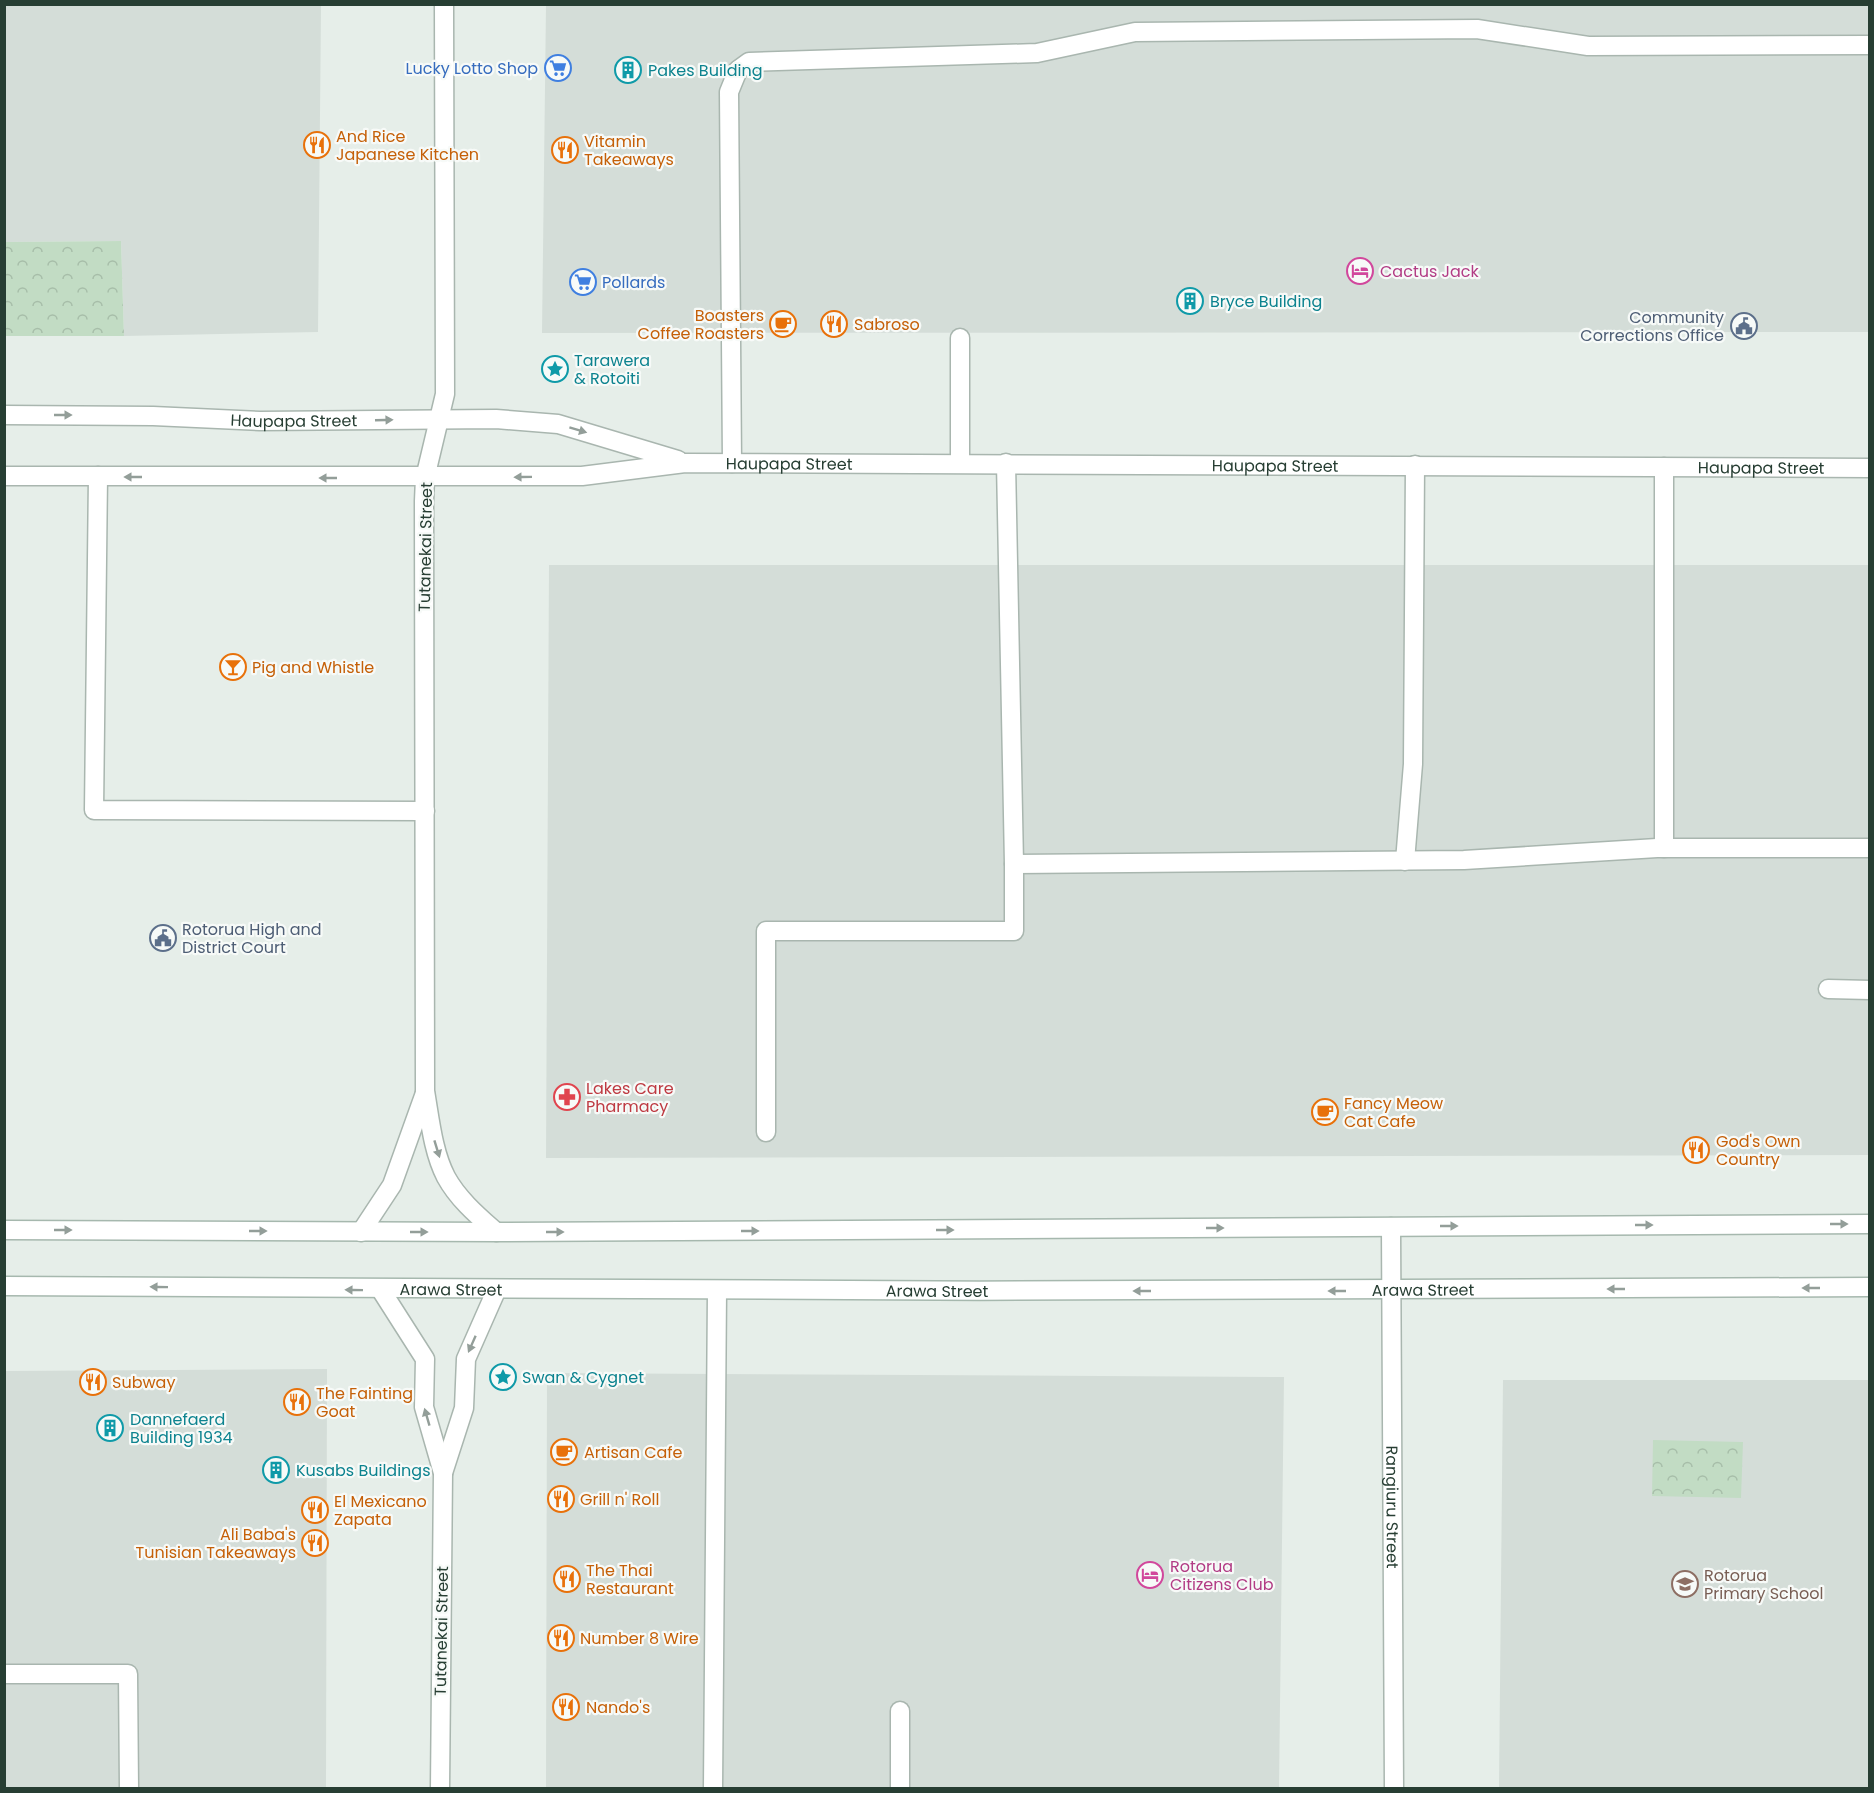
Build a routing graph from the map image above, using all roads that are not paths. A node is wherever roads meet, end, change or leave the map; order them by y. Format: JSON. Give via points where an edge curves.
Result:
{"nodes":[{"id":1,"x":444,"y":4,"type":"edge"},
{"id":2,"x":1869,"y":45,"type":"edge"},
{"id":3,"x":960,"y":338,"type":"dead end"},
{"id":4,"x":4,"y":415,"type":"edge"},
{"id":5,"x":440,"y":419,"type":"junction"},
{"id":6,"x":685,"y":463,"type":"junction"},
{"id":7,"x":732,"y":463,"type":"junction"},
{"id":8,"x":960,"y":464,"type":"junction"},
{"id":9,"x":1006,"y":464,"type":"junction"},
{"id":10,"x":1415,"y":465,"type":"junction"},
{"id":11,"x":1664,"y":467,"type":"junction"},
{"id":12,"x":1868,"y":467,"type":"edge"},
{"id":13,"x":4,"y":476,"type":"edge"},
{"id":14,"x":98,"y":476,"type":"junction"},
{"id":15,"x":425,"y":478,"type":"junction"},
{"id":16,"x":425,"y":811,"type":"junction"},
{"id":17,"x":1664,"y":848,"type":"junction"},
{"id":18,"x":1869,"y":848,"type":"edge"},
{"id":19,"x":1405,"y":861,"type":"junction"},
{"id":20,"x":1014,"y":864,"type":"junction"},
{"id":21,"x":1828,"y":989,"type":"dead end"},
{"id":22,"x":1869,"y":990,"type":"edge"},
{"id":23,"x":425,"y":1092,"type":"junction"},
{"id":24,"x":766,"y":1132,"type":"dead end"},
{"id":25,"x":1869,"y":1224,"type":"edge"},
{"id":26,"x":1390,"y":1227,"type":"junction"},
{"id":27,"x":4,"y":1230,"type":"edge"},
{"id":28,"x":361,"y":1232,"type":"junction"},
{"id":29,"x":496,"y":1233,"type":"junction"},
{"id":30,"x":4,"y":1286,"type":"edge"},
{"id":31,"x":1869,"y":1287,"type":"edge"},
{"id":32,"x":381,"y":1290,"type":"junction"},
{"id":33,"x":496,"y":1291,"type":"junction"},
{"id":34,"x":717,"y":1291,"type":"junction"},
{"id":35,"x":1390,"y":1291,"type":"junction"},
{"id":36,"x":443,"y":1473,"type":"junction"},
{"id":37,"x":4,"y":1674,"type":"edge"},
{"id":38,"x":900,"y":1711,"type":"dead end"},
{"id":39,"x":129,"y":1788,"type":"edge"},
{"id":40,"x":440,"y":1788,"type":"edge"},
{"id":41,"x":713,"y":1788,"type":"edge"},
{"id":42,"x":900,"y":1788,"type":"edge"},
{"id":43,"x":1394,"y":1788,"type":"edge"}],
"edges":[{"from":1,"to":5,"type":"street","name":"Tutanekai Street","via":[[445,394]]},
{"from":2,"to":7,"type":"street","via":[[1588,46],[1477,29],[1135,32],[1037,53],[749,62],[738,70],[729,92]]},
{"from":3,"to":8,"type":"street"},
{"from":4,"to":5,"type":"street","name":"Haupapa Street","one_way":true,"via":[[260,421]]},
{"from":5,"to":6,"type":"street","name":"Haupapa Street","one_way":true,"via":[[558,424]]},
{"from":5,"to":15,"type":"street","name":"Tutanekai Street"},
{"from":6,"to":7,"type":"street","name":"Haupapa Street"},
{"from":6,"to":15,"type":"street","name":"Haupapa Street","one_way":true,"via":[[582,476]]},
{"from":7,"to":8,"type":"street","name":"Haupapa Street"},
{"from":8,"to":9,"type":"street","name":"Haupapa Street"},
{"from":9,"to":10,"type":"street","name":"Haupapa Street"},
{"from":9,"to":20,"type":"street","via":[[1003,700]]},
{"from":10,"to":11,"type":"street","name":"Haupapa Street"},
{"from":10,"to":19,"type":"street","via":[[1413,764]]},
{"from":11,"to":12,"type":"street","name":"Haupapa Street"},
{"from":11,"to":17,"type":"street"},
{"from":13,"to":14,"type":"street","name":"Haupapa Street"},
{"from":15,"to":14,"type":"street","name":"Haupapa Street","one_way":true},
{"from":14,"to":16,"type":"street","via":[[94,810]]},
{"from":15,"to":16,"type":"street","name":"Tutanekai Street"},
{"from":16,"to":23,"type":"street","name":"Tutanekai Street"},
{"from":17,"to":18,"type":"street"},
{"from":17,"to":19,"type":"street"},
{"from":19,"to":20,"type":"street"},
{"from":20,"to":24,"type":"street","via":[[1014,931],[766,931]]},
{"from":21,"to":22,"type":"street"},
{"from":23,"to":28,"type":"street","name":"Tutanekai Street","via":[[392,1185]]},
{"from":23,"to":29,"type":"street","name":"Tutanekai Street","one_way":true,"via":[[446,1177],[465,1203]]},
{"from":26,"to":25,"type":"street","one_way":true},
{"from":29,"to":26,"type":"street","one_way":true},
{"from":26,"to":35,"type":"street","name":"Rangiuru Street"},
{"from":27,"to":28,"type":"street","one_way":true},
{"from":28,"to":29,"type":"street","one_way":true},
{"from":32,"to":30,"type":"street","name":"Arawa Street","one_way":true},
{"from":31,"to":35,"type":"street","name":"Arawa Street","one_way":true},
{"from":32,"to":33,"type":"street","name":"Arawa Street"},
{"from":36,"to":32,"type":"street","name":"Tutanekai Street","one_way":true,"via":[[424,1407],[425,1359]]},
{"from":33,"to":34,"type":"street","name":"Arawa Street"},
{"from":33,"to":36,"type":"street","name":"Tutanekai Street","one_way":true,"via":[[466,1359],[464,1408]]},
{"from":35,"to":34,"type":"street","name":"Arawa Street","one_way":true},
{"from":34,"to":41,"type":"street"},
{"from":35,"to":43,"type":"street","name":"Rangiuru Street"},
{"from":36,"to":40,"type":"street","name":"Tutanekai Street"},
{"from":37,"to":39,"type":"street","via":[[128,1674]]},
{"from":38,"to":42,"type":"street"}]}
